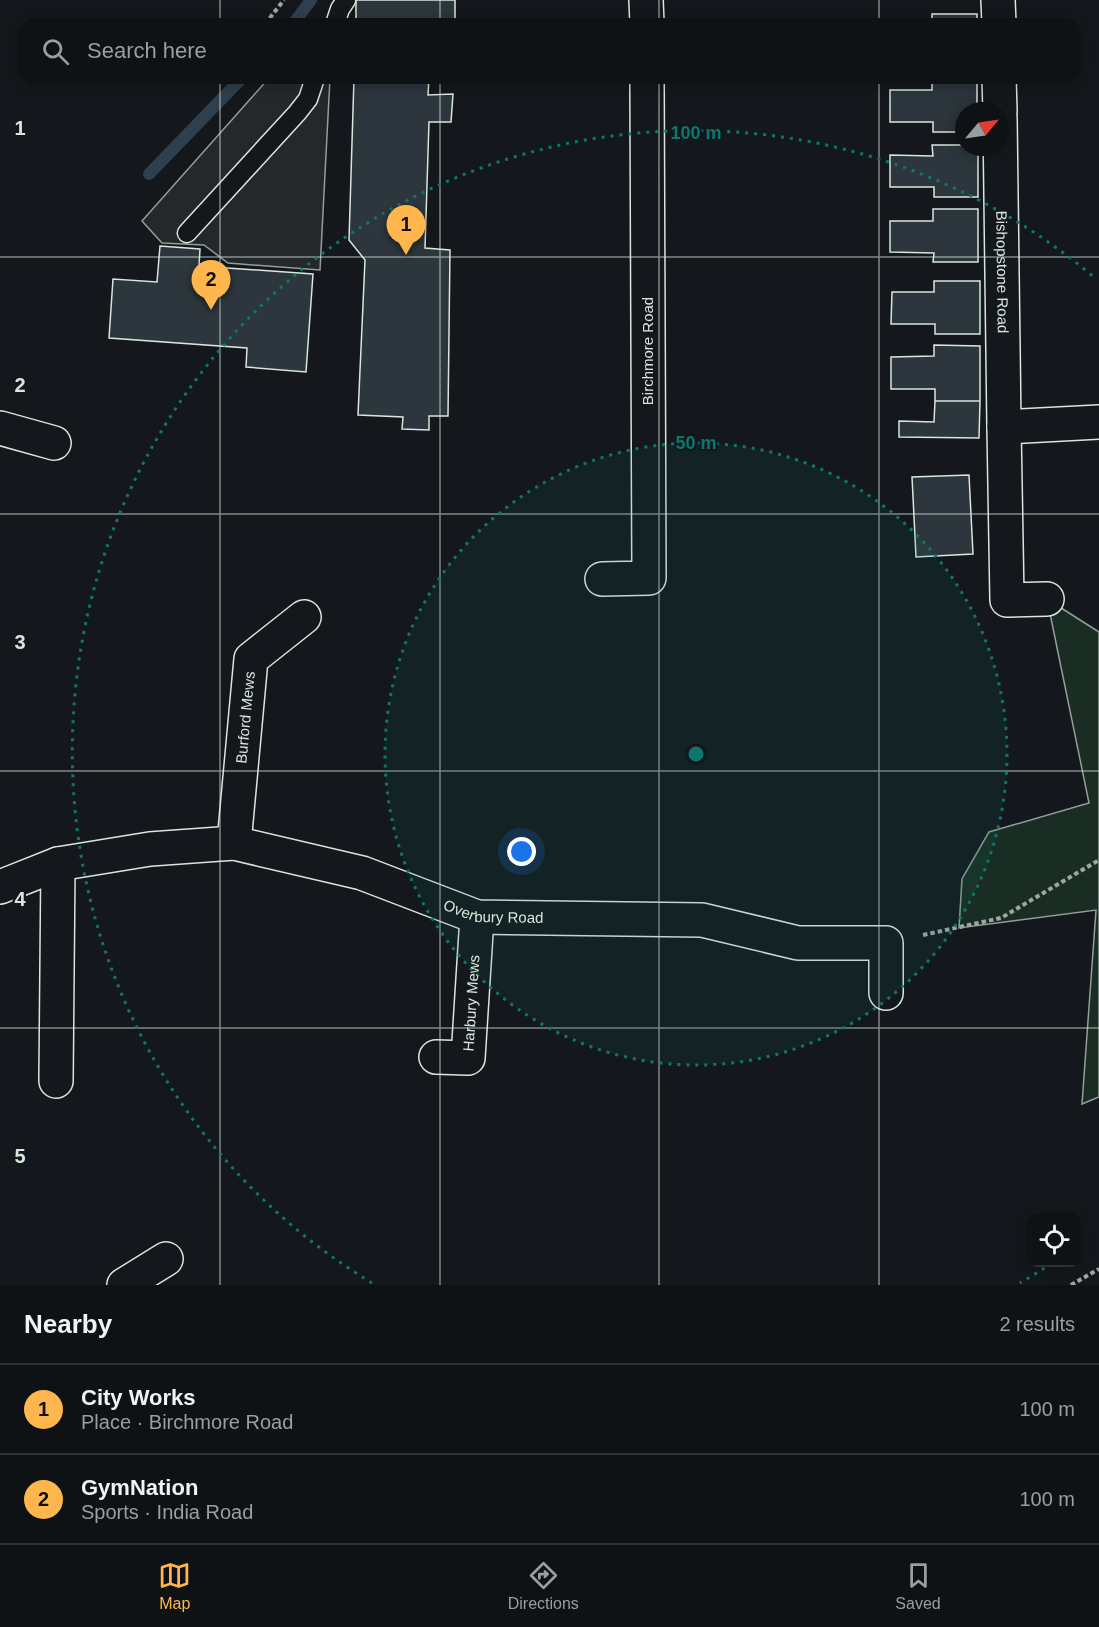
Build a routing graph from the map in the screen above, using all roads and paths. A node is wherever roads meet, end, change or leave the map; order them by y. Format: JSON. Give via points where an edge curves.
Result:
{"nodes":[{"id":1,"x":284,"y":0,"type":"edge"},
{"id":2,"x":346,"y":0,"type":"edge"},
{"id":3,"x":646,"y":0,"type":"edge"},
{"id":4,"x":998,"y":0,"type":"edge"},
{"id":5,"x":270,"y":18,"type":"edge"},
{"id":6,"x":337,"y":18,"type":"edge"},
{"id":7,"x":647,"y":18,"type":"edge"},
{"id":8,"x":999,"y":18,"type":"edge"},
{"id":9,"x":313,"y":84,"type":"edge"},
{"id":10,"x":647,"y":84,"type":"edge"},
{"id":11,"x":999,"y":84,"type":"edge"},
{"id":12,"x":1000,"y":102,"type":"edge"},
{"id":13,"x":1000,"y":156,"type":"edge"},
{"id":14,"x":187,"y":233,"type":"dead end"},
{"id":15,"x":1099,"y":422,"type":"edge"},
{"id":16,"x":1004,"y":427,"type":"junction"},
{"id":17,"x":0,"y":428,"type":"edge"},
{"id":18,"x":54,"y":443,"type":"dead end"},
{"id":19,"x":602,"y":579,"type":"dead end"},
{"id":20,"x":1047,"y":599,"type":"dead end"},
{"id":21,"x":304,"y":617,"type":"dead end"},
{"id":22,"x":234,"y":843,"type":"junction"},
{"id":23,"x":1099,"y":860,"type":"edge"},
{"id":24,"x":58,"y":864,"type":"junction"},
{"id":25,"x":0,"y":887,"type":"edge"},
{"id":26,"x":477,"y":917,"type":"junction"},
{"id":27,"x":886,"y":943,"type":"junction"},
{"id":28,"x":886,"y":993,"type":"dead end"},
{"id":29,"x":436,"y":1057,"type":"dead end"},
{"id":30,"x":56,"y":1081,"type":"dead end"},
{"id":31,"x":166,"y":1259,"type":"dead end"},
{"id":32,"x":1099,"y":1269,"type":"edge"},
{"id":33,"x":124,"y":1285,"type":"edge"},
{"id":34,"x":1071,"y":1285,"type":"edge"}],
"edges":[{"from":1,"to":5,"type":"path"},
{"from":2,"to":6,"type":"lane"},
{"from":3,"to":7,"type":"street"},
{"from":4,"to":8,"type":"street"},
{"from":9,"to":14,"type":"lane","via":[[297,113]]},
{"from":10,"to":19,"type":"street","name":"Birchmore Road","via":[[649,578]]},
{"from":11,"to":12,"type":"street"},
{"from":13,"to":16,"type":"street","name":"Bishopstone Road"},
{"from":15,"to":16,"type":"street"},
{"from":16,"to":20,"type":"street","name":"Bishopstone Road","via":[[1007,600]]},
{"from":17,"to":18,"type":"street"},
{"from":21,"to":22,"type":"street","name":"Burford Mews","via":[[250,659]]},
{"from":22,"to":24,"type":"street","name":"Overbury Road","via":[[150,849]]},
{"from":22,"to":26,"type":"street","name":"Overbury Road","via":[[362,873]]},
{"from":23,"to":27,"type":"path","via":[[1001,918]]},
{"from":24,"to":25,"type":"street","name":"Overbury Road"},
{"from":24,"to":30,"type":"street"},
{"from":26,"to":27,"type":"street","name":"Overbury Road","via":[[702,920],[798,943]]},
{"from":26,"to":29,"type":"street","name":"Harbury Mews","via":[[468,1058]]},
{"from":27,"to":28,"type":"street"},
{"from":31,"to":33,"type":"street"},
{"from":32,"to":34,"type":"path"}]}
